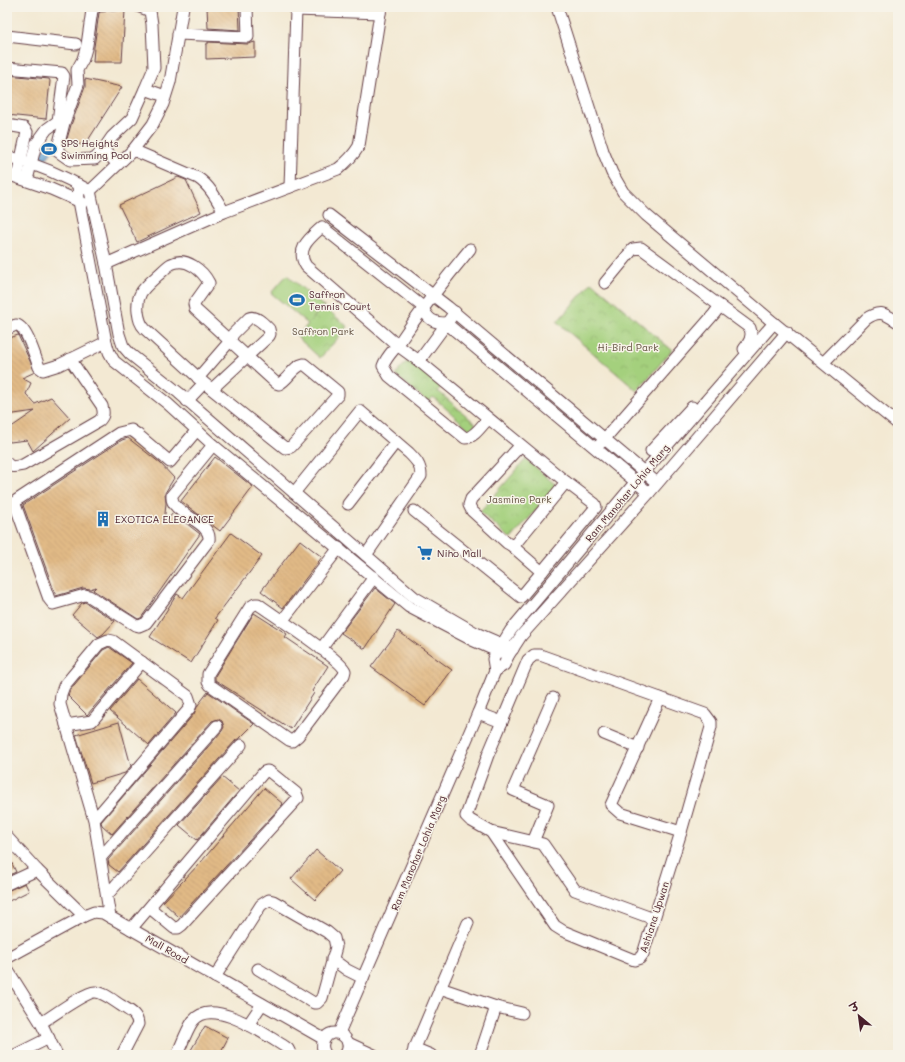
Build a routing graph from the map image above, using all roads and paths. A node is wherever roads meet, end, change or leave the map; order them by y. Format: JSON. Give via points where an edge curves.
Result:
{"nodes":[{"id":1,"x":95,"y":7,"type":"edge"},
{"id":2,"x":140,"y":7,"type":"edge"},
{"id":3,"x":183,"y":7,"type":"edge"},
{"id":4,"x":247,"y":7,"type":"edge"},
{"id":5,"x":557,"y":7,"type":"edge"},
{"id":6,"x":380,"y":10,"type":"edge"},
{"id":7,"x":178,"y":34,"type":"junction"},
{"id":8,"x":7,"y":36,"type":"edge"},
{"id":9,"x":76,"y":44,"type":"dead end"},
{"id":10,"x":7,"y":68,"type":"edge"},
{"id":11,"x":145,"y":89,"type":"junction"},
{"id":12,"x":166,"y":96,"type":"junction"},
{"id":13,"x":7,"y":125,"type":"edge"},
{"id":14,"x":104,"y":148,"type":"junction"},
{"id":15,"x":133,"y":150,"type":"junction"},
{"id":16,"x":7,"y":156,"type":"edge"},
{"id":17,"x":26,"y":162,"type":"junction"},
{"id":18,"x":118,"y":164,"type":"junction"},
{"id":19,"x":17,"y":177,"type":"edge"},
{"id":20,"x":78,"y":184,"type":"junction"},
{"id":21,"x":290,"y":187,"type":"junction"},
{"id":22,"x":90,"y":191,"type":"junction"},
{"id":23,"x":79,"y":201,"type":"junction"},
{"id":24,"x":93,"y":207,"type":"junction"},
{"id":25,"x":224,"y":212,"type":"junction"},
{"id":26,"x":330,"y":215,"type":"dead end"},
{"id":27,"x":470,"y":249,"type":"dead end"},
{"id":28,"x":106,"y":264,"type":"junction"},
{"id":29,"x":605,"y":284,"type":"dead end"},
{"id":30,"x":432,"y":294,"type":"junction"},
{"id":31,"x":720,"y":306,"type":"junction"},
{"id":32,"x":423,"y":307,"type":"junction"},
{"id":33,"x":455,"y":312,"type":"junction"},
{"id":34,"x":898,"y":322,"type":"edge"},
{"id":35,"x":446,"y":323,"type":"junction"},
{"id":36,"x":774,"y":323,"type":"junction"},
{"id":37,"x":7,"y":329,"type":"edge"},
{"id":38,"x":786,"y":332,"type":"junction"},
{"id":39,"x":230,"y":341,"type":"junction"},
{"id":40,"x":106,"y":342,"type":"junction"},
{"id":41,"x":397,"y":345,"type":"junction"},
{"id":42,"x":246,"y":356,"type":"junction"},
{"id":43,"x":70,"y":359,"type":"junction"},
{"id":44,"x":419,"y":361,"type":"junction"},
{"id":45,"x":824,"y":362,"type":"junction"},
{"id":46,"x":205,"y":383,"type":"junction"},
{"id":47,"x":557,"y":399,"type":"junction"},
{"id":48,"x":187,"y":400,"type":"junction"},
{"id":49,"x":549,"y":409,"type":"junction"},
{"id":50,"x":488,"y":419,"type":"junction"},
{"id":51,"x":898,"y":424,"type":"edge"},
{"id":52,"x":216,"y":426,"type":"junction"},
{"id":53,"x":196,"y":430,"type":"junction"},
{"id":54,"x":605,"y":438,"type":"junction"},
{"id":55,"x":209,"y":442,"type":"junction"},
{"id":56,"x":396,"y":442,"type":"junction"},
{"id":57,"x":521,"y":445,"type":"junction"},
{"id":58,"x":596,"y":448,"type":"junction"},
{"id":59,"x":651,"y":451,"type":"dead end"},
{"id":60,"x":7,"y":463,"type":"edge"},
{"id":61,"x":644,"y":472,"type":"junction"},
{"id":62,"x":566,"y":482,"type":"junction"},
{"id":63,"x":636,"y":482,"type":"junction"},
{"id":64,"x":657,"y":483,"type":"junction"},
{"id":65,"x":649,"y":493,"type":"junction"},
{"id":66,"x":294,"y":494,"type":"junction"},
{"id":67,"x":348,"y":504,"type":"dead end"},
{"id":68,"x":414,"y":511,"type":"dead end"},
{"id":69,"x":332,"y":526,"type":"junction"},
{"id":70,"x":324,"y":536,"type":"junction"},
{"id":71,"x":511,"y":545,"type":"junction"},
{"id":72,"x":339,"y":548,"type":"junction"},
{"id":73,"x":366,"y":555,"type":"junction"},
{"id":74,"x":542,"y":572,"type":"junction"},
{"id":75,"x":374,"y":577,"type":"junction"},
{"id":76,"x":282,"y":622,"type":"junction"},
{"id":77,"x":321,"y":649,"type":"junction"},
{"id":78,"x":505,"y":650,"type":"junction"},
{"id":79,"x":142,"y":662,"type":"junction"},
{"id":80,"x":553,"y":698,"type":"dead end"},
{"id":81,"x":660,"y":698,"type":"junction"},
{"id":82,"x":478,"y":713,"type":"junction"},
{"id":83,"x":502,"y":722,"type":"junction"},
{"id":84,"x":66,"y":725,"type":"junction"},
{"id":85,"x":217,"y":726,"type":"dead end"},
{"id":86,"x":604,"y":734,"type":"dead end"},
{"id":87,"x":240,"y":745,"type":"dead end"},
{"id":88,"x":638,"y":748,"type":"junction"},
{"id":89,"x":94,"y":820,"type":"junction"},
{"id":90,"x":491,"y":832,"type":"junction"},
{"id":91,"x":681,"y":832,"type":"junction"},
{"id":92,"x":7,"y":837,"type":"edge"},
{"id":93,"x":533,"y":842,"type":"junction"},
{"id":94,"x":101,"y":857,"type":"junction"},
{"id":95,"x":37,"y":870,"type":"junction"},
{"id":96,"x":7,"y":884,"type":"edge"},
{"id":97,"x":107,"y":895,"type":"junction"},
{"id":98,"x":150,"y":908,"type":"junction"},
{"id":99,"x":84,"y":916,"type":"junction"},
{"id":100,"x":110,"y":917,"type":"junction"},
{"id":101,"x":654,"y":919,"type":"junction"},
{"id":102,"x":468,"y":923,"type":"dead end"},
{"id":103,"x":131,"y":928,"type":"junction"},
{"id":104,"x":8,"y":954,"type":"edge"},
{"id":105,"x":332,"y":959,"type":"junction"},
{"id":106,"x":7,"y":969,"type":"edge"},
{"id":107,"x":258,"y":969,"type":"dead end"},
{"id":108,"x":215,"y":977,"type":"junction"},
{"id":109,"x":363,"y":978,"type":"junction"},
{"id":110,"x":440,"y":988,"type":"junction"},
{"id":111,"x":262,"y":1004,"type":"junction"},
{"id":112,"x":496,"y":1007,"type":"junction"},
{"id":113,"x":522,"y":1013,"type":"dead end"},
{"id":114,"x":41,"y":1023,"type":"junction"},
{"id":115,"x":248,"y":1025,"type":"junction"},
{"id":116,"x":339,"y":1033,"type":"junction"},
{"id":117,"x":49,"y":1038,"type":"junction"},
{"id":118,"x":324,"y":1039,"type":"junction"},
{"id":119,"x":348,"y":1043,"type":"junction"},
{"id":120,"x":413,"y":1052,"type":"edge"},
{"id":121,"x":15,"y":1055,"type":"edge"},
{"id":122,"x":57,"y":1055,"type":"edge"},
{"id":123,"x":122,"y":1055,"type":"edge"},
{"id":124,"x":177,"y":1055,"type":"edge"},
{"id":125,"x":291,"y":1055,"type":"edge"},
{"id":126,"x":326,"y":1055,"type":"edge"},
{"id":127,"x":345,"y":1055,"type":"edge"},
{"id":128,"x":374,"y":1055,"type":"edge"},
{"id":129,"x":432,"y":1055,"type":"edge"},
{"id":130,"x":480,"y":1055,"type":"edge"}],
"edges":[{"from":1,"to":14,"type":"street","via":[[92,10],[87,45],[77,70],[78,85],[57,151],[70,160],[95,159]]},
{"from":2,"to":11,"type":"street","via":[[150,11],[152,24],[154,68]]},
{"from":3,"to":7,"type":"street"},
{"from":4,"to":7,"type":"street","via":[[248,37]]},
{"from":5,"to":36,"type":"street","via":[[603,151],[623,192],[646,215]]},
{"from":6,"to":21,"type":"street","via":[[358,146],[354,154],[338,168]]},
{"from":6,"to":21,"type":"street","via":[[296,10]]},
{"from":7,"to":12,"type":"street"},
{"from":8,"to":9,"type":"street"},
{"from":10,"to":17,"type":"street","via":[[62,73],[64,76],[58,121],[47,129]]},
{"from":11,"to":12,"type":"street"},
{"from":11,"to":14,"type":"street","via":[[132,118]]},
{"from":12,"to":15,"type":"street","via":[[153,124]]},
{"from":13,"to":17,"type":"street","via":[[24,128],[27,132]]},
{"from":14,"to":18,"type":"street","via":[[103,150]]},
{"from":15,"to":18,"type":"street"},
{"from":15,"to":25,"type":"street","via":[[204,182]]},
{"from":16,"to":17,"type":"street"},
{"from":17,"to":19,"type":"street"},
{"from":17,"to":20,"type":"street"},
{"from":18,"to":22,"type":"street"},
{"from":19,"to":23,"type":"street"},
{"from":20,"to":22,"type":"street"},
{"from":20,"to":23,"type":"street"},
{"from":21,"to":25,"type":"street"},
{"from":22,"to":24,"type":"street"},
{"from":23,"to":24,"type":"street"},
{"from":23,"to":40,"type":"street"},
{"from":24,"to":28,"type":"street"},
{"from":25,"to":28,"type":"street"},
{"from":26,"to":30,"type":"street"},
{"from":27,"to":30,"type":"street"},
{"from":28,"to":48,"type":"street","via":[[123,346]]},
{"from":29,"to":31,"type":"street","via":[[633,249],[641,248]]},
{"from":30,"to":32,"type":"street"},
{"from":30,"to":33,"type":"street"},
{"from":31,"to":54,"type":"street"},
{"from":31,"to":59,"type":"street","via":[[750,328],[750,340]]},
{"from":32,"to":35,"type":"street","via":[[431,320]]},
{"from":32,"to":41,"type":"street"},
{"from":32,"to":41,"type":"street","via":[[322,227],[307,242],[302,250],[302,261],[306,266]]},
{"from":33,"to":35,"type":"street"},
{"from":33,"to":47,"type":"street"},
{"from":34,"to":45,"type":"street","via":[[886,315],[873,314]]},
{"from":35,"to":44,"type":"street"},
{"from":35,"to":49,"type":"street"},
{"from":36,"to":38,"type":"street"},
{"from":36,"to":61,"type":"street","name":"Ram Manohar Lohia Marg"},
{"from":37,"to":43,"type":"street","via":[[16,325],[22,327],[39,367],[43,370]]},
{"from":38,"to":45,"type":"street"},
{"from":38,"to":64,"type":"street","name":"Ram Manohar Lohia Marg"},
{"from":39,"to":42,"type":"street"},
{"from":39,"to":42,"type":"street","via":[[233,334],[252,317],[269,329],[269,336]]},
{"from":39,"to":46,"type":"street"},
{"from":39,"to":46,"type":"street","via":[[195,309],[194,304],[209,283],[194,266],[187,262],[171,264],[143,289],[137,304],[141,325]]},
{"from":40,"to":43,"type":"street"},
{"from":40,"to":53,"type":"street","via":[[114,361]]},
{"from":41,"to":44,"type":"street"},
{"from":41,"to":50,"type":"street","via":[[385,360],[383,366],[386,372],[462,436],[468,438]]},
{"from":42,"to":46,"type":"street"},
{"from":42,"to":46,"type":"street","via":[[276,383],[283,382],[304,364],[338,392],[338,396],[291,447],[285,448]]},
{"from":43,"to":60,"type":"street","via":[[102,406],[103,417],[23,465],[15,467]]},
{"from":44,"to":50,"type":"street"},
{"from":45,"to":51,"type":"street"},
{"from":46,"to":48,"type":"street"},
{"from":47,"to":49,"type":"street"},
{"from":47,"to":54,"type":"street"},
{"from":48,"to":52,"type":"street"},
{"from":49,"to":58,"type":"street"},
{"from":50,"to":57,"type":"street"},
{"from":52,"to":55,"type":"street"},
{"from":52,"to":66,"type":"street"},
{"from":53,"to":55,"type":"street"},
{"from":53,"to":55,"type":"street","via":[[170,462],[131,430],[119,433],[17,500],[16,507],[52,604],[85,595],[135,626],[146,623],[209,540],[206,530],[174,505],[171,499]]},
{"from":54,"to":58,"type":"street"},
{"from":54,"to":61,"type":"street"},
{"from":55,"to":70,"type":"street"},
{"from":56,"to":66,"type":"street","via":[[360,411]]},
{"from":56,"to":67,"type":"street"},
{"from":56,"to":73,"type":"street","via":[[416,459],[421,476]]},
{"from":57,"to":62,"type":"street"},
{"from":57,"to":71,"type":"street","via":[[471,499],[469,505],[472,511]]},
{"from":58,"to":63,"type":"street"},
{"from":61,"to":63,"type":"street","name":"Ram Manohar Lohia Marg"},
{"from":61,"to":64,"type":"street"},
{"from":62,"to":71,"type":"street","via":[[516,543]]},
{"from":62,"to":74,"type":"street","via":[[596,507]]},
{"from":63,"to":65,"type":"street"},
{"from":63,"to":78,"type":"street","name":"Ram Manohar Lohia Marg","via":[[511,630]]},
{"from":64,"to":65,"type":"street","name":"Ram Manohar Lohia Marg"},
{"from":65,"to":78,"type":"street","name":"Ram Manohar Lohia Marg","via":[[521,636]]},
{"from":66,"to":69,"type":"street"},
{"from":68,"to":74,"type":"street","via":[[521,597]]},
{"from":69,"to":70,"type":"street"},
{"from":69,"to":73,"type":"street"},
{"from":70,"to":72,"type":"street"},
{"from":71,"to":74,"type":"street"},
{"from":72,"to":75,"type":"street"},
{"from":72,"to":76,"type":"street"},
{"from":73,"to":78,"type":"street","via":[[414,597]]},
{"from":75,"to":77,"type":"street"},
{"from":75,"to":78,"type":"street","via":[[409,607],[472,640]]},
{"from":76,"to":77,"type":"street"},
{"from":76,"to":77,"type":"street","via":[[258,604],[252,605],[207,678],[210,685],[289,740],[298,736],[344,675],[344,668]]},
{"from":78,"to":82,"type":"street","name":"Ram Manohar Lohia Marg","via":[[504,665],[495,672]]},
{"from":79,"to":84,"type":"street","via":[[92,721]]},
{"from":79,"to":84,"type":"street","via":[[113,641],[108,640],[99,644],[64,686],[60,704]]},
{"from":79,"to":89,"type":"street","via":[[188,696],[189,709]]},
{"from":80,"to":93,"type":"street","via":[[513,790],[548,805]]},
{"from":81,"to":83,"type":"street","name":"Ashiana Upwan","via":[[534,655],[528,660]]},
{"from":81,"to":88,"type":"street"},
{"from":81,"to":91,"type":"street","name":"Ashiana Upwan","via":[[705,714],[711,722]]},
{"from":82,"to":83,"type":"street"},
{"from":82,"to":109,"type":"street","name":"Ram Manohar Lohia Marg"},
{"from":83,"to":90,"type":"street","name":"Ashiana Upwan","via":[[466,813],[467,818]]},
{"from":84,"to":89,"type":"street"},
{"from":85,"to":94,"type":"street"},
{"from":86,"to":88,"type":"street"},
{"from":87,"to":97,"type":"street"},
{"from":88,"to":91,"type":"street","via":[[611,805],[620,813]]},
{"from":89,"to":94,"type":"street"},
{"from":90,"to":93,"type":"street"},
{"from":90,"to":101,"type":"street","name":"Ashiana Upwan","via":[[552,923],[560,930],[634,960],[643,954]]},
{"from":91,"to":101,"type":"street","name":"Ashiana Upwan"},
{"from":92,"to":95,"type":"street"},
{"from":93,"to":101,"type":"street","via":[[543,844],[574,890]]},
{"from":94,"to":97,"type":"street"},
{"from":95,"to":96,"type":"street"},
{"from":95,"to":99,"type":"street"},
{"from":97,"to":100,"type":"street"},
{"from":98,"to":98,"type":"street","via":[[264,772],[270,772],[296,793],[298,798],[182,925],[178,928],[170,926]]},
{"from":98,"to":103,"type":"street"},
{"from":99,"to":100,"type":"street","name":"Mall Road","via":[[94,912]]},
{"from":99,"to":104,"type":"street","name":"Mall Road"},
{"from":100,"to":103,"type":"street","name":"Mall Road"},
{"from":102,"to":110,"type":"street"},
{"from":103,"to":108,"type":"street","name":"Mall Road"},
{"from":105,"to":107,"type":"street","via":[[322,998],[317,1003]]},
{"from":105,"to":108,"type":"street","via":[[335,942],[331,935],[269,900],[262,905]]},
{"from":105,"to":109,"type":"street"},
{"from":106,"to":114,"type":"street"},
{"from":108,"to":111,"type":"street","name":"Mall Road"},
{"from":109,"to":116,"type":"street","name":"Ram Manohar Lohia Marg"},
{"from":110,"to":112,"type":"street"},
{"from":110,"to":120,"type":"street"},
{"from":111,"to":115,"type":"street"},
{"from":111,"to":118,"type":"street","name":"Mall Road"},
{"from":112,"to":113,"type":"street"},
{"from":112,"to":130,"type":"street"},
{"from":114,"to":117,"type":"street"},
{"from":114,"to":123,"type":"street","via":[[86,995],[94,992],[102,994],[132,1012],[138,1019],[138,1024]]},
{"from":115,"to":124,"type":"street","via":[[219,1012],[201,1014],[193,1021]]},
{"from":115,"to":125,"type":"street","via":[[284,1046]]},
{"from":116,"to":118,"type":"street","via":[[331,1034]]},
{"from":116,"to":119,"type":"street"},
{"from":117,"to":121,"type":"street"},
{"from":117,"to":122,"type":"street"},
{"from":118,"to":126,"type":"street","via":[[322,1046]]},
{"from":119,"to":127,"type":"street"},
{"from":119,"to":128,"type":"street"},
{"from":120,"to":129,"type":"street"}]}
